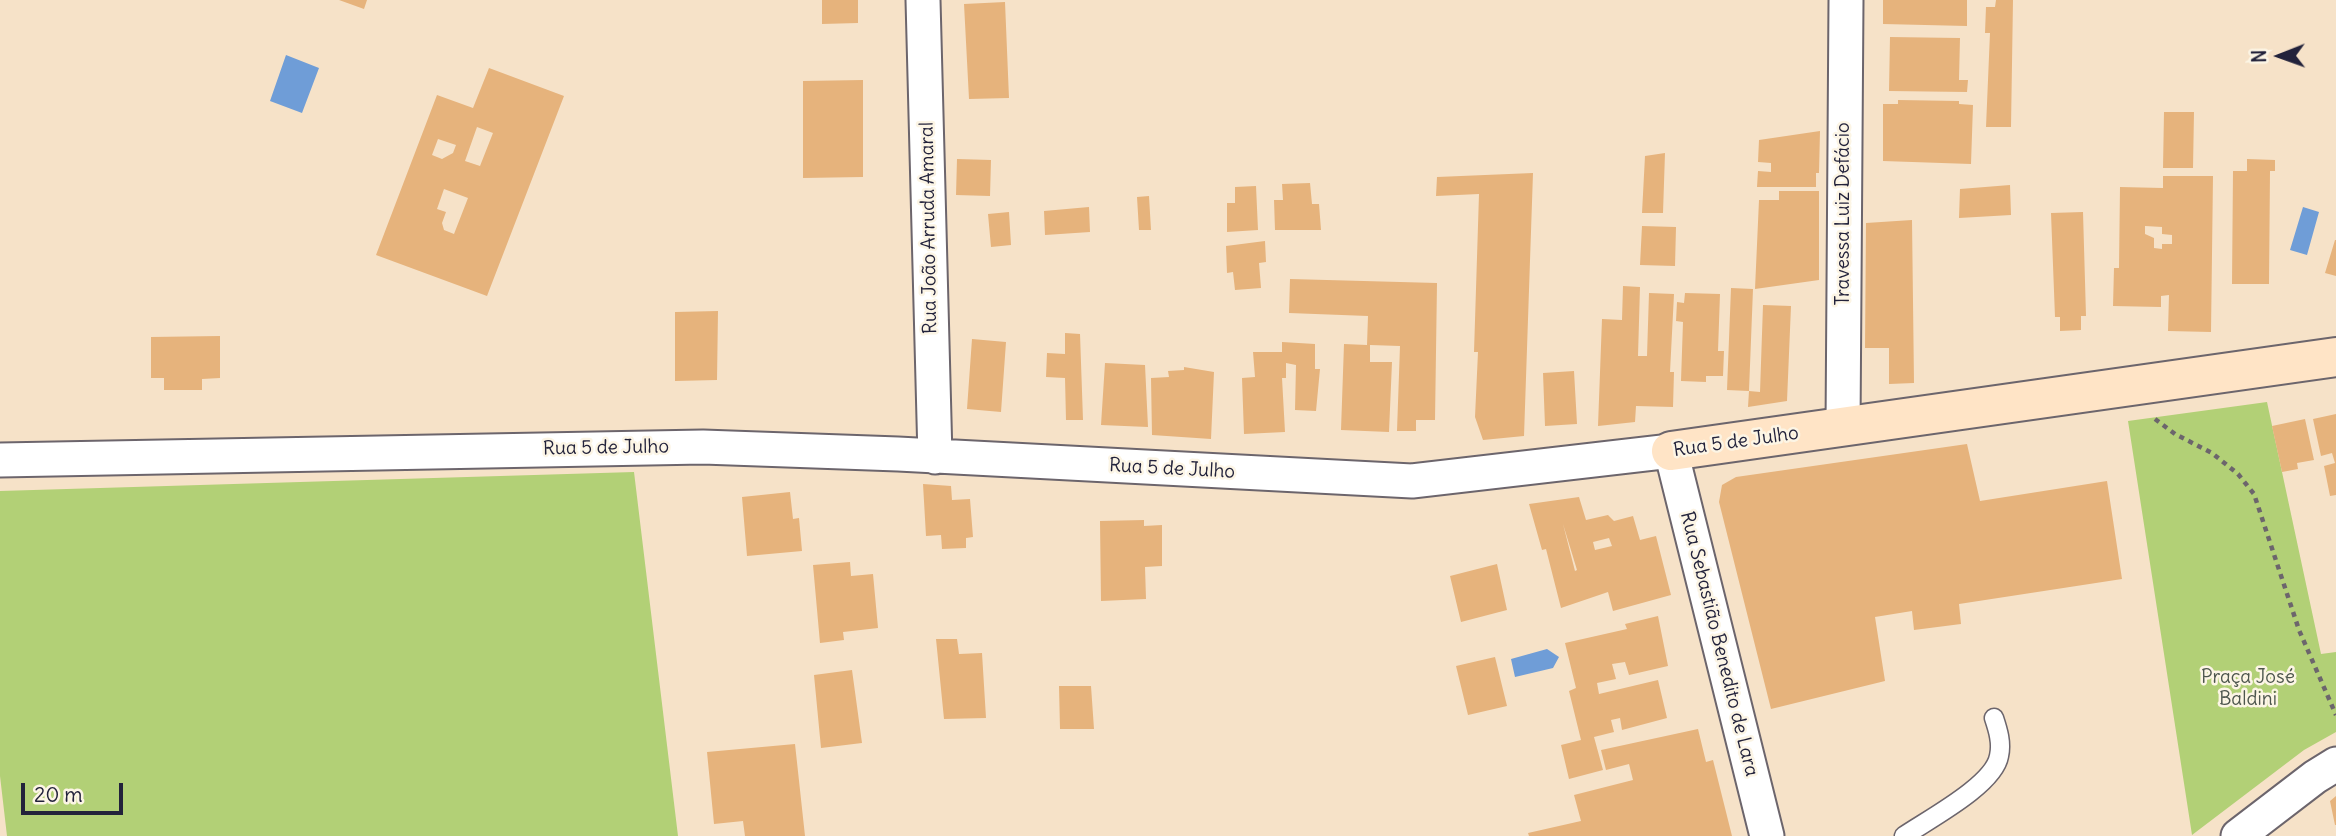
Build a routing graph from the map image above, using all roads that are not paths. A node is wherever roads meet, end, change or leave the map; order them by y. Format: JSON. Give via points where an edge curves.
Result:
{"nodes":[{"id":1,"x":923,"y":0,"type":"edge"},
{"id":2,"x":1846,"y":0,"type":"edge"},
{"id":3,"x":2336,"y":357,"type":"edge"},
{"id":4,"x":1843,"y":427,"type":"junction"},
{"id":5,"x":1671,"y":451,"type":"junction"},
{"id":6,"x":935,"y":457,"type":"junction"},
{"id":7,"x":0,"y":460,"type":"edge"},
{"id":8,"x":1994,"y":718,"type":"dead end"},
{"id":9,"x":2336,"y":764,"type":"edge"},
{"id":10,"x":1767,"y":836,"type":"edge"},
{"id":11,"x":1904,"y":836,"type":"edge"},
{"id":12,"x":2238,"y":836,"type":"edge"}],
"edges":[{"from":1,"to":6,"type":"street","name":"Rua João Arruda Amaral"},
{"from":2,"to":4,"type":"street","name":"Travessa Luiz Defácio"},
{"from":3,"to":4,"type":"street","name":"Rua 5 de Julho"},
{"from":4,"to":5,"type":"street","name":"Rua 5 de Julho"},
{"from":5,"to":6,"type":"street","name":"Rua 5 de Julho","via":[[1412,481]]},
{"from":5,"to":10,"type":"street","name":"Rua Sebastião Benedito de Lara"},
{"from":6,"to":7,"type":"street","name":"Rua 5 de Julho","via":[[629,447]]},
{"from":8,"to":11,"type":"lane","via":[[1999,758],[1989,776]]},
{"from":9,"to":12,"type":"street"}]}
